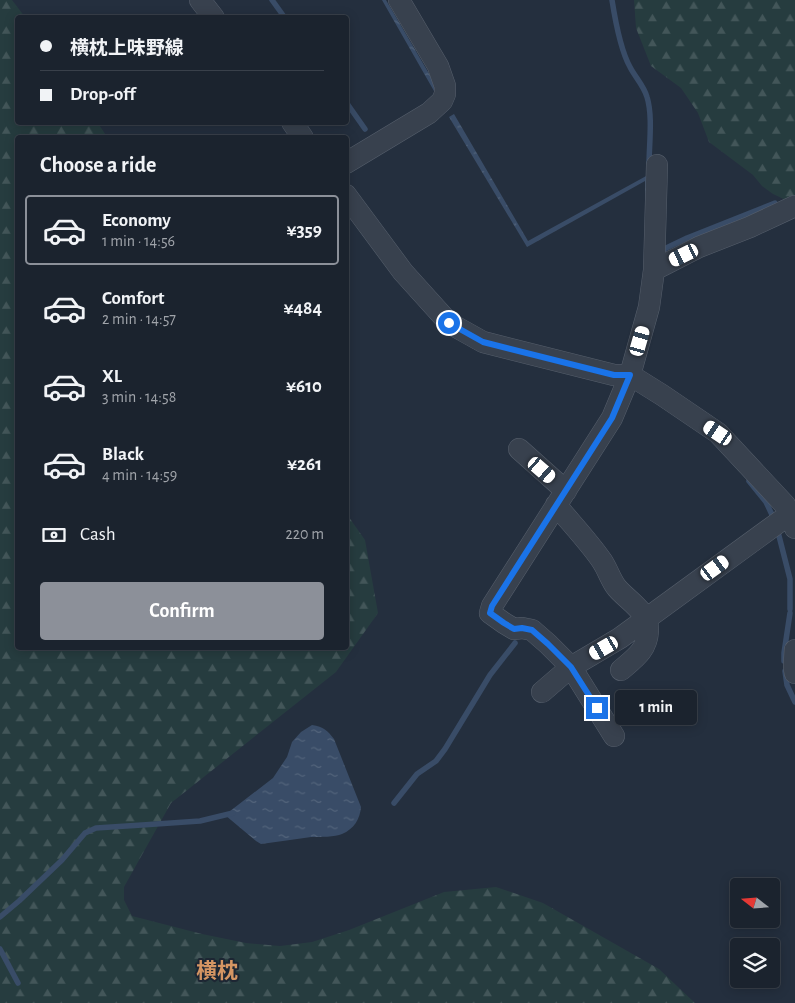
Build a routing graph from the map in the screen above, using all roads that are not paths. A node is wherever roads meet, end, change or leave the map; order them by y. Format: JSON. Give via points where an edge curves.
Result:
{"nodes":[{"id":1,"x":200,"y":0,"type":"edge"},
{"id":2,"x":399,"y":0,"type":"edge"},
{"id":3,"x":212,"y":15,"type":"edge"},
{"id":4,"x":349,"y":161,"type":"edge"},
{"id":5,"x":657,"y":165,"type":"dead end"},
{"id":6,"x":349,"y":199,"type":"edge"},
{"id":7,"x":795,"y":206,"type":"edge"},
{"id":8,"x":654,"y":270,"type":"junction"},
{"id":9,"x":630,"y":375,"type":"junction"},
{"id":10,"x":518,"y":449,"type":"dead end"},
{"id":11,"x":561,"y":498,"type":"junction"},
{"id":12,"x":793,"y":521,"type":"edge"},
{"id":13,"x":646,"y":619,"type":"junction"},
{"id":14,"x":795,"y":650,"type":"edge"},
{"id":15,"x":571,"y":667,"type":"junction"},
{"id":16,"x":621,"y":670,"type":"dead end"},
{"id":17,"x":795,"y":673,"type":"edge"},
{"id":18,"x":542,"y":692,"type":"dead end"},
{"id":19,"x":614,"y":736,"type":"dead end"}],
"edges":[{"from":1,"to":3,"type":"street"},
{"from":2,"to":4,"type":"street","via":[[438,66],[446,86],[445,94],[429,113]]},
{"from":5,"to":8,"type":"street"},
{"from":6,"to":9,"type":"street","via":[[403,272],[449,323],[483,342],[614,375]]},
{"from":7,"to":8,"type":"street"},
{"from":8,"to":9,"type":"street","via":[[649,307]]},
{"from":9,"to":11,"type":"street","via":[[612,418]]},
{"from":9,"to":12,"type":"street","via":[[718,433],[785,505]]},
{"from":10,"to":11,"type":"street"},
{"from":11,"to":13,"type":"street","via":[[616,587]]},
{"from":11,"to":15,"type":"street","via":[[490,613],[514,629],[532,630]]},
{"from":12,"to":13,"type":"street"},
{"from":13,"to":15,"type":"street"},
{"from":13,"to":16,"type":"street","via":[[648,630],[644,646],[640,654]]},
{"from":14,"to":17,"type":"street"},
{"from":15,"to":18,"type":"street"},
{"from":15,"to":19,"type":"street"}]}
